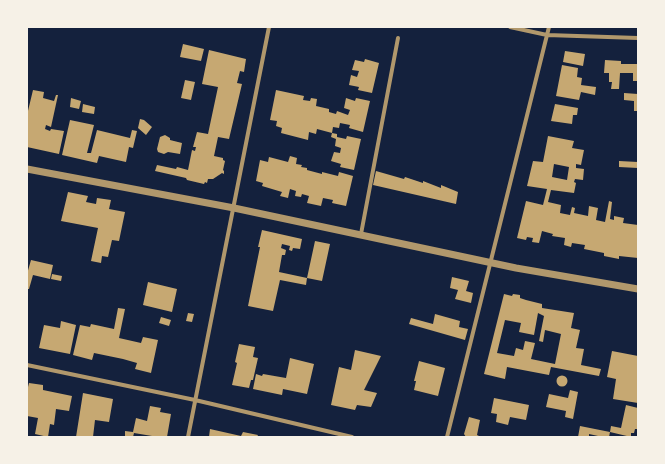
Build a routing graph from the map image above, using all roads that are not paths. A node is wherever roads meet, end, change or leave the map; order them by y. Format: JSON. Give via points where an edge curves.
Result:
{"nodes":[{"id":1,"x":269,"y":27,"type":"edge"},
{"id":2,"x":510,"y":27,"type":"edge"},
{"id":3,"x":549,"y":27,"type":"edge"},
{"id":4,"x":547,"y":35,"type":"junction"},
{"id":5,"x":398,"y":38,"type":"dead end"},
{"id":6,"x":638,"y":38,"type":"edge"},
{"id":7,"x":27,"y":169,"type":"edge"},
{"id":8,"x":234,"y":208,"type":"junction"},
{"id":9,"x":361,"y":234,"type":"junction"},
{"id":10,"x":490,"y":262,"type":"junction"},
{"id":11,"x":638,"y":289,"type":"edge"},
{"id":12,"x":27,"y":365,"type":"edge"},
{"id":13,"x":195,"y":400,"type":"junction"},
{"id":14,"x":188,"y":437,"type":"edge"},
{"id":15,"x":352,"y":437,"type":"edge"},
{"id":16,"x":447,"y":437,"type":"edge"}],
"edges":[{"from":1,"to":8,"type":"street"},
{"from":2,"to":4,"type":"street"},
{"from":3,"to":4,"type":"street"},
{"from":4,"to":6,"type":"street"},
{"from":4,"to":10,"type":"street"},
{"from":5,"to":9,"type":"street"},
{"from":7,"to":8,"type":"street"},
{"from":8,"to":9,"type":"street"},
{"from":8,"to":13,"type":"street"},
{"from":9,"to":10,"type":"street"},
{"from":10,"to":11,"type":"street"},
{"from":10,"to":16,"type":"street"},
{"from":12,"to":13,"type":"street"},
{"from":13,"to":14,"type":"street"},
{"from":13,"to":15,"type":"street"}]}
